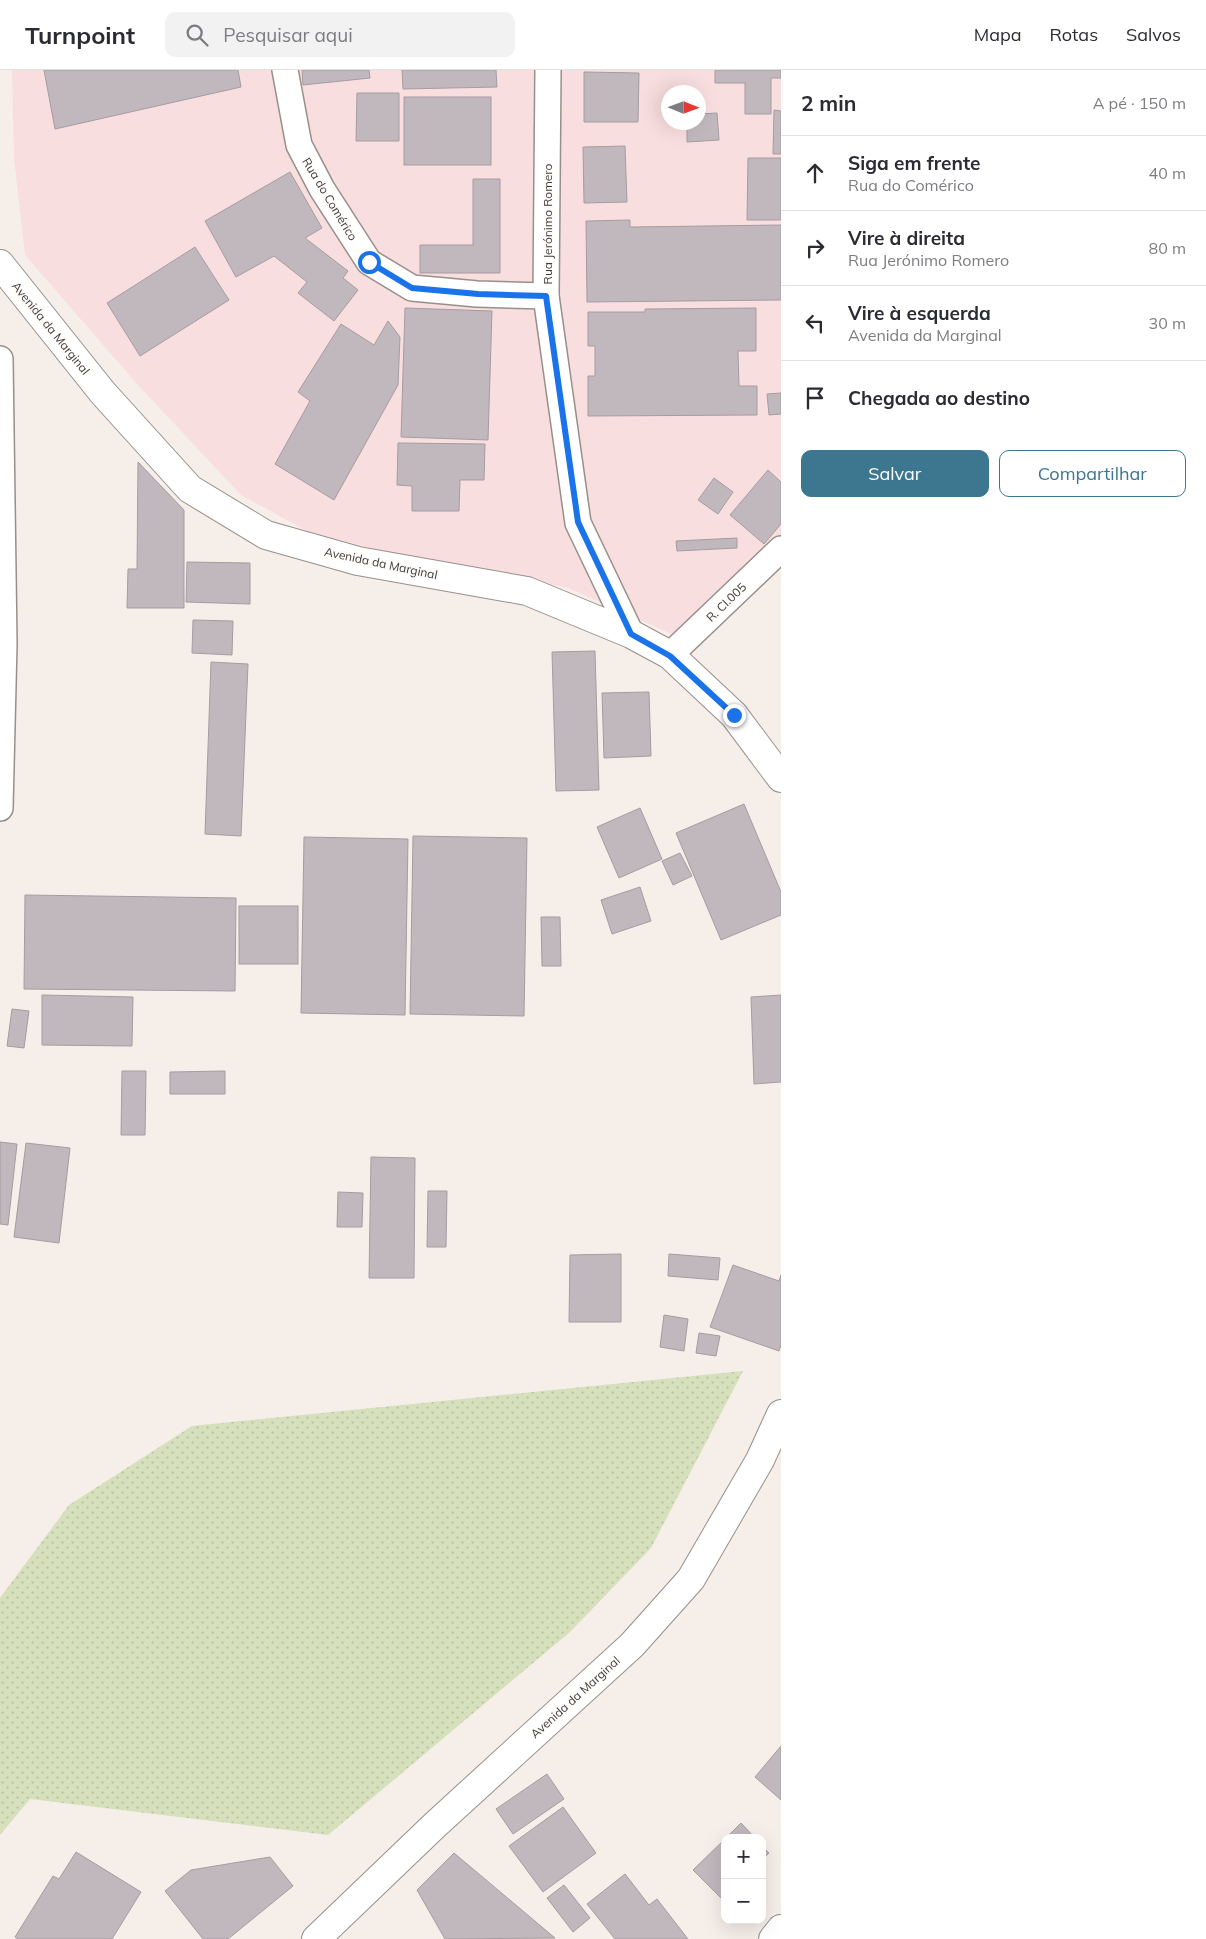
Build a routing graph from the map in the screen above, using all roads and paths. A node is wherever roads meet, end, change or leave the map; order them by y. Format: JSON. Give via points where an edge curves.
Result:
{"nodes":[{"id":1,"x":285,"y":70,"type":"edge"},
{"id":2,"x":548,"y":70,"type":"edge"},
{"id":3,"x":0,"y":264,"type":"edge"},
{"id":4,"x":546,"y":296,"type":"junction"},
{"id":5,"x":0,"y":359,"type":"edge"},
{"id":6,"x":781,"y":549,"type":"edge"},
{"id":7,"x":631,"y":634,"type":"junction"},
{"id":8,"x":670,"y":656,"type":"junction"},
{"id":9,"x":781,"y":778,"type":"edge"},
{"id":10,"x":0,"y":808,"type":"edge"},
{"id":11,"x":781,"y":1414,"type":"edge"},
{"id":12,"x":781,"y":1929,"type":"edge"},
{"id":13,"x":316,"y":1939,"type":"edge"},
{"id":14,"x":773,"y":1939,"type":"edge"}],
"edges":[{"from":1,"to":4,"type":"street","name":"Rua do Comérico","via":[[299,145],[322,189],[369,262],[412,288]]},
{"from":2,"to":4,"type":"street","name":"Rua Jerónimo Romero"},
{"from":3,"to":7,"type":"street","name":"Avenida da Marginal","via":[[103,393],[190,489],[266,535],[358,561],[526,591]]},
{"from":4,"to":7,"type":"street","name":"Rua Jerónimo Romero","via":[[578,522]]},
{"from":5,"to":10,"type":"street","via":[[4,644]]},
{"from":6,"to":8,"type":"street","name":"R. CI.005"},
{"from":7,"to":8,"type":"street","name":"Avenida da Marginal"},
{"from":8,"to":9,"type":"street","name":"Avenida da Marginal","via":[[734,715]]},
{"from":11,"to":13,"type":"street","name":"Avenida da Marginal","via":[[760,1460],[691,1579],[632,1646],[435,1825]]},
{"from":12,"to":14,"type":"street"}]}
